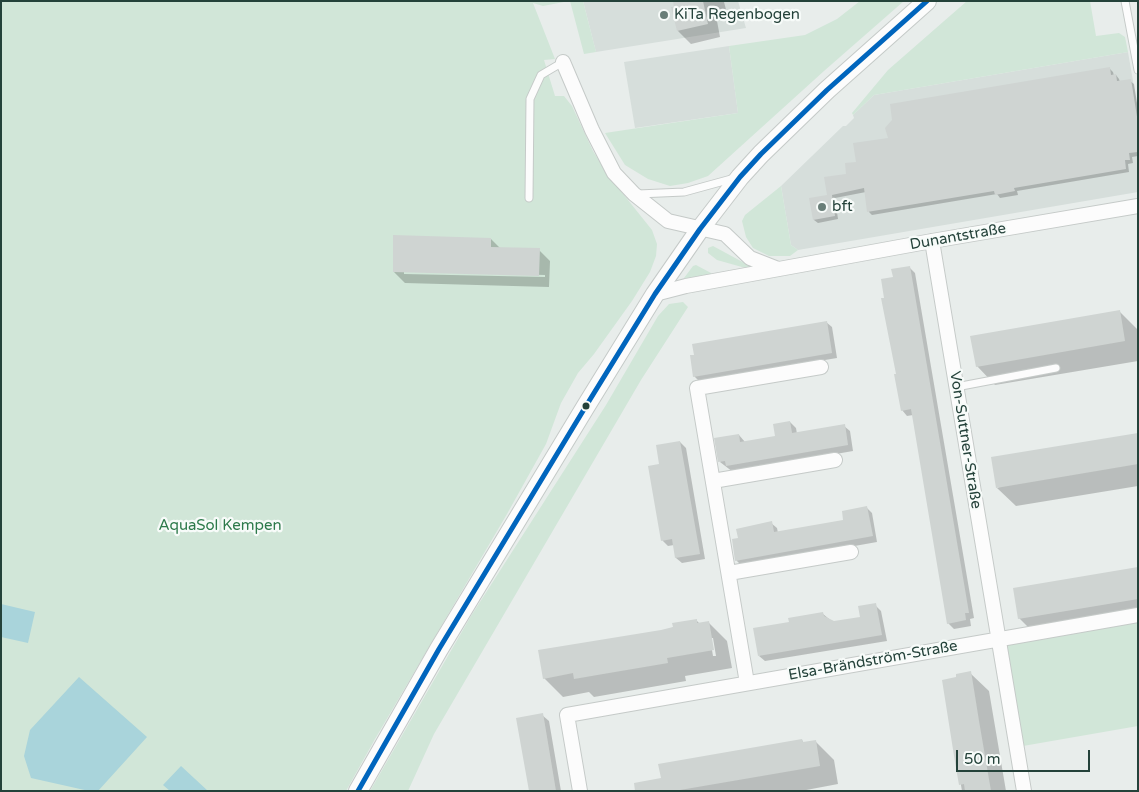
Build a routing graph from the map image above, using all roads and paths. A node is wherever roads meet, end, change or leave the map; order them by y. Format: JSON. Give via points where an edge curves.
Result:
{"nodes":[{"id":1,"x":927,"y":1,"type":"edge"},
{"id":2,"x":1125,"y":1,"type":"edge"},
{"id":3,"x":563,"y":62,"type":"joint"},
{"id":4,"x":1138,"y":70,"type":"edge"},
{"id":5,"x":740,"y":177,"type":"junction"},
{"id":6,"x":634,"y":194,"type":"junction"},
{"id":7,"x":529,"y":198,"type":"dead end"},
{"id":8,"x":1138,"y":206,"type":"edge"},
{"id":9,"x":700,"y":230,"type":"junction"},
{"id":10,"x":932,"y":241,"type":"junction"},
{"id":11,"x":779,"y":269,"type":"junction"},
{"id":12,"x":655,"y":294,"type":"junction"},
{"id":13,"x":820,"y":367,"type":"dead end"},
{"id":14,"x":1056,"y":368,"type":"dead end"},
{"id":15,"x":956,"y":387,"type":"junction"},
{"id":16,"x":835,"y":460,"type":"dead end"},
{"id":17,"x":713,"y":481,"type":"junction"},
{"id":18,"x":851,"y":552,"type":"dead end"},
{"id":19,"x":728,"y":573,"type":"junction"},
{"id":20,"x":1138,"y":615,"type":"edge"},
{"id":21,"x":998,"y":639,"type":"junction"},
{"id":22,"x":747,"y":683,"type":"junction"},
{"id":23,"x":358,"y":791,"type":"edge"},
{"id":24,"x":580,"y":791,"type":"edge"},
{"id":25,"x":1024,"y":791,"type":"edge"}],
"edges":[{"from":1,"to":5,"type":"street","via":[[827,90]]},
{"from":2,"to":4,"type":"lane"},
{"from":3,"to":6,"type":"street","via":[[614,174]]},
{"from":3,"to":7,"type":"lane","via":[[541,75],[530,99]]},
{"from":5,"to":6,"type":"lane","via":[[684,192]]},
{"from":5,"to":9,"type":"street"},
{"from":6,"to":9,"type":"street","via":[[668,221]]},
{"from":8,"to":10,"type":"street","name":"Dunantstraße"},
{"from":9,"to":11,"type":"street","via":[[725,234],[750,258]]},
{"from":9,"to":12,"type":"street"},
{"from":10,"to":11,"type":"street","name":"Dunantstraße"},
{"from":10,"to":15,"type":"street","name":"Von-Suttner-Straße"},
{"from":11,"to":12,"type":"street","name":"Dunantstraße"},
{"from":12,"to":23,"type":"street","via":[[439,649]]},
{"from":13,"to":17,"type":"street","via":[[696,388]]},
{"from":14,"to":15,"type":"lane"},
{"from":15,"to":21,"type":"street","name":"Von-Suttner-Straße"},
{"from":16,"to":17,"type":"street"},
{"from":17,"to":19,"type":"street"},
{"from":18,"to":19,"type":"street"},
{"from":19,"to":22,"type":"street"},
{"from":20,"to":21,"type":"street"},
{"from":21,"to":22,"type":"street","name":"Elsa-Brändström-Straße"},
{"from":21,"to":25,"type":"street","name":"Von-Suttner-Straße"},
{"from":22,"to":24,"type":"street","name":"Elsa-Brändström-Straße","via":[[567,715]]}]}
